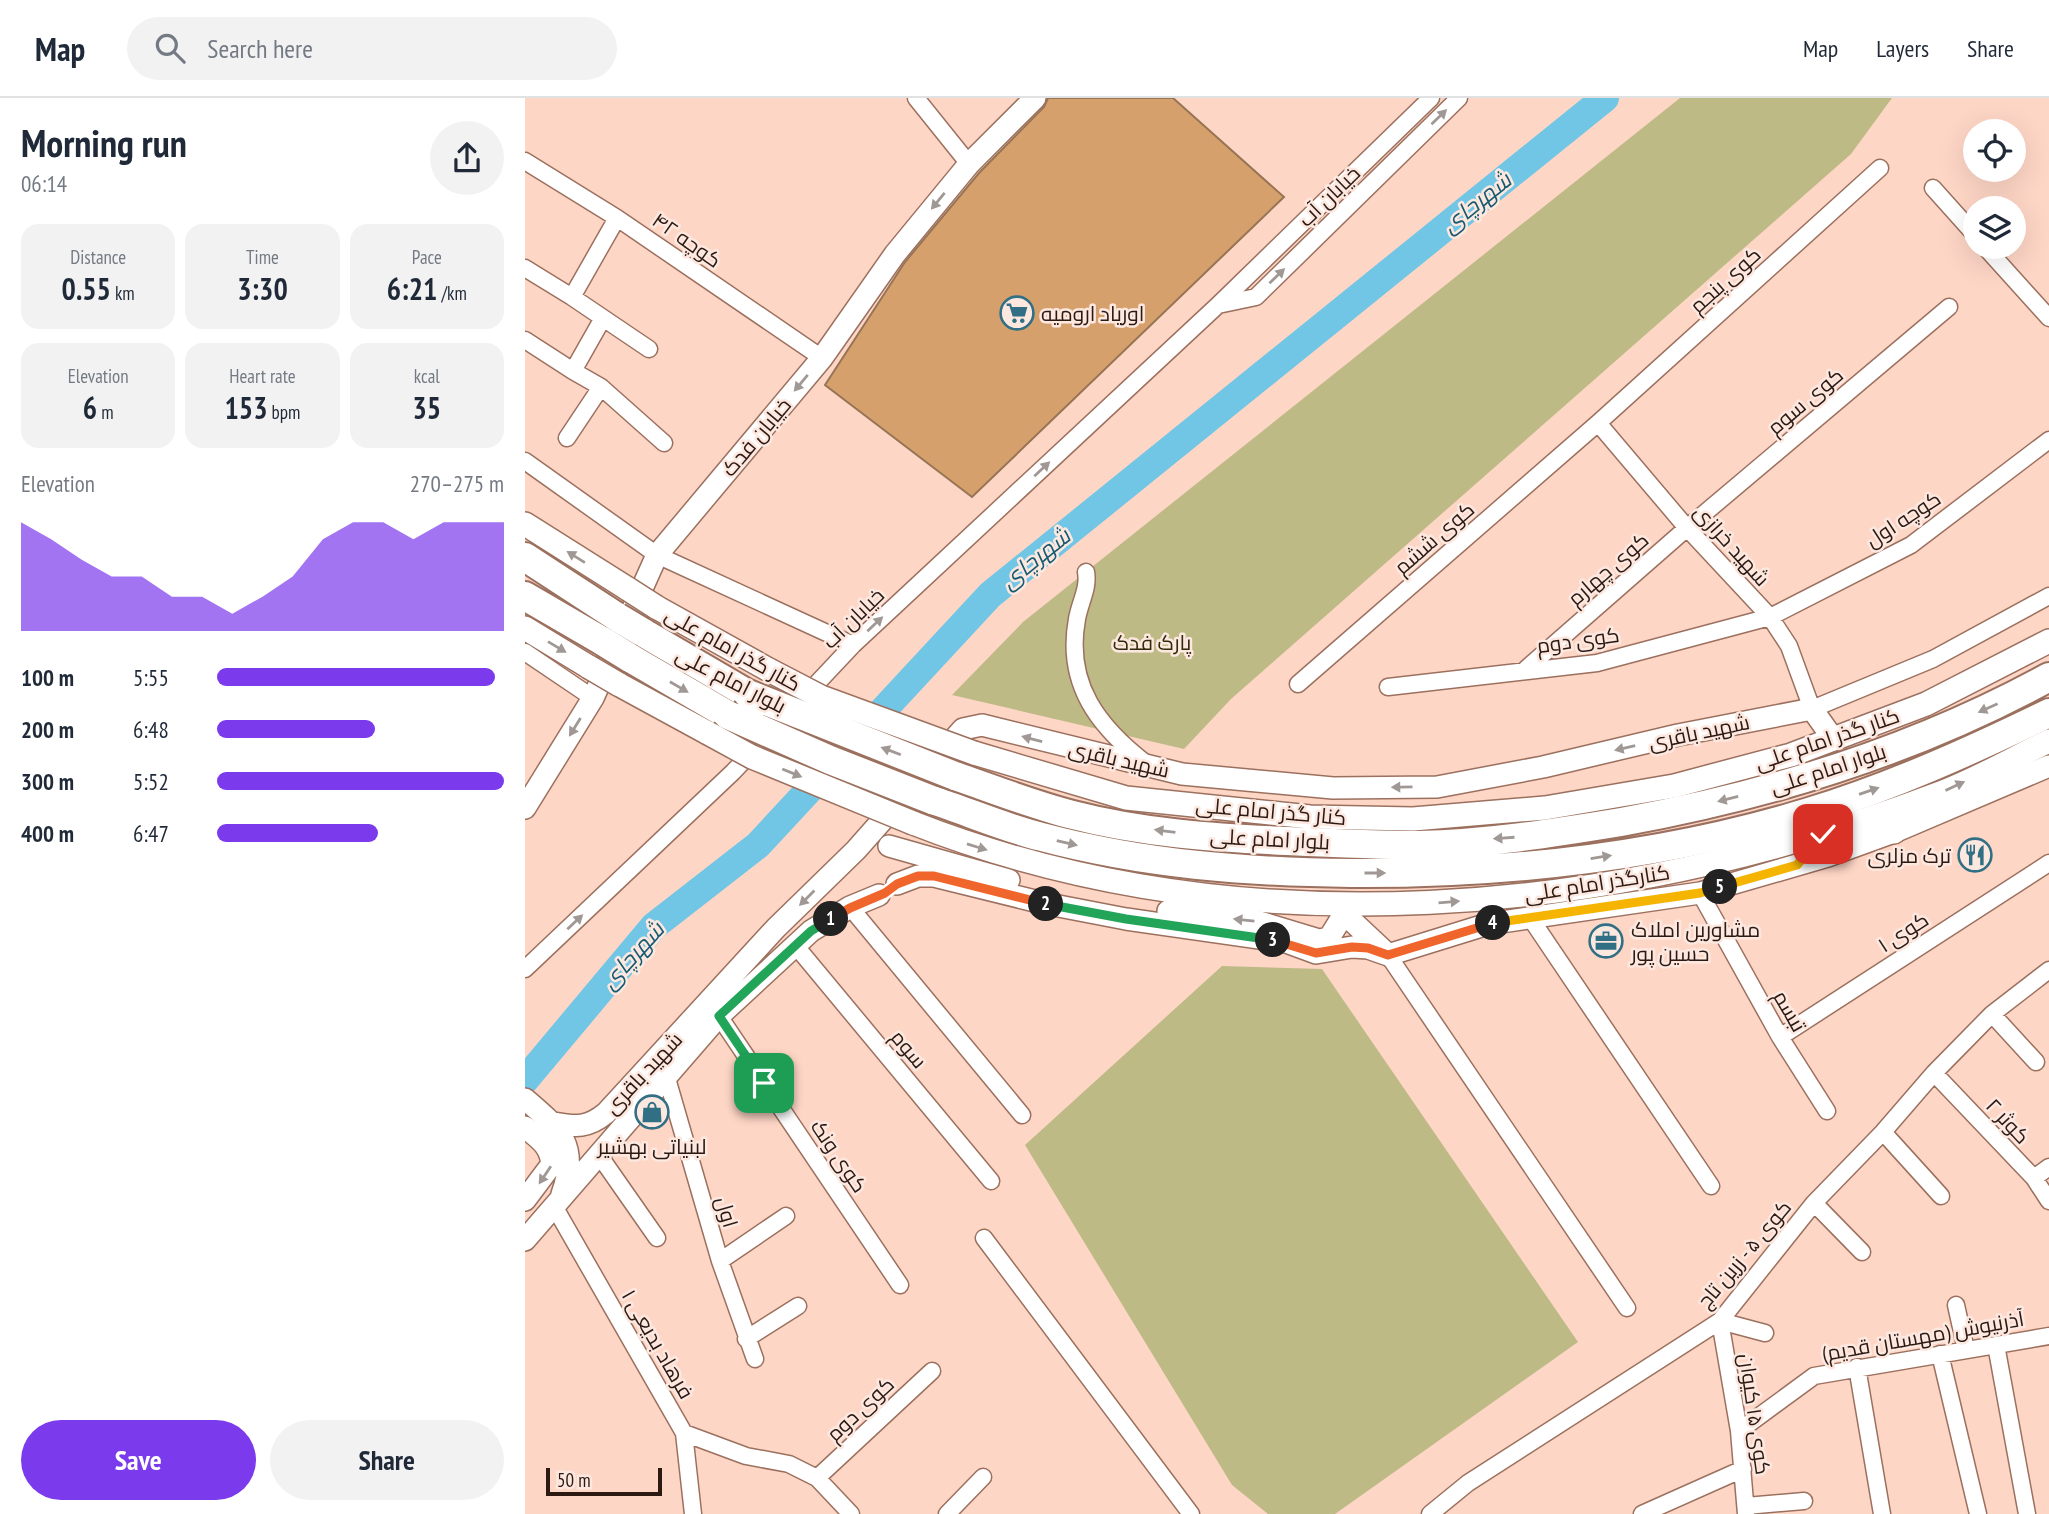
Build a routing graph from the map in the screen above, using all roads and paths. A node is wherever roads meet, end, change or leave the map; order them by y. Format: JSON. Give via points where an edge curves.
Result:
{"nodes":[{"id":1,"x":916,"y":98,"type":"edge"},
{"id":2,"x":1035,"y":98,"type":"edge"},
{"id":3,"x":1431,"y":98,"type":"edge"},
{"id":4,"x":1459,"y":98,"type":"edge"},
{"id":5,"x":525,"y":161,"type":"edge"},
{"id":6,"x":969,"y":163,"type":"junction"},
{"id":7,"x":1880,"y":168,"type":"dead end"},
{"id":8,"x":1933,"y":188,"type":"dead end"},
{"id":9,"x":617,"y":218,"type":"junction"},
{"id":10,"x":1963,"y":221,"type":"edge"},
{"id":11,"x":1996,"y":259,"type":"edge"},
{"id":12,"x":525,"y":268,"type":"edge"},
{"id":13,"x":572,"y":297,"type":"junction"},
{"id":14,"x":1218,"y":305,"type":"junction"},
{"id":15,"x":1949,"y":307,"type":"dead end"},
{"id":16,"x":603,"y":318,"type":"junction"},
{"id":17,"x":2049,"y":318,"type":"edge"},
{"id":18,"x":525,"y":340,"type":"edge"},
{"id":19,"x":649,"y":349,"type":"dead end"},
{"id":20,"x":822,"y":358,"type":"junction"},
{"id":21,"x":573,"y":371,"type":"junction"},
{"id":22,"x":601,"y":387,"type":"junction"},
{"id":23,"x":1598,"y":423,"type":"junction"},
{"id":24,"x":567,"y":438,"type":"dead end"},
{"id":25,"x":2049,"y":440,"type":"edge"},
{"id":26,"x":664,"y":443,"type":"dead end"},
{"id":27,"x":525,"y":461,"type":"edge"},
{"id":28,"x":525,"y":524,"type":"edge"},
{"id":29,"x":1687,"y":528,"type":"junction"},
{"id":30,"x":657,"y":555,"type":"junction"},
{"id":31,"x":525,"y":558,"type":"edge"},
{"id":32,"x":1086,"y":572,"type":"dead end"},
{"id":33,"x":525,"y":596,"type":"edge"},
{"id":34,"x":2049,"y":596,"type":"edge"},
{"id":35,"x":1770,"y":617,"type":"junction"},
{"id":36,"x":525,"y":628,"type":"edge"},
{"id":37,"x":2049,"y":641,"type":"edge"},
{"id":38,"x":853,"y":645,"type":"junction"},
{"id":39,"x":525,"y":652,"type":"edge"},
{"id":40,"x":1526,"y":669,"type":"junction"},
{"id":41,"x":2049,"y":677,"type":"edge"},
{"id":42,"x":1298,"y":684,"type":"dead end"},
{"id":43,"x":1388,"y":687,"type":"dead end"},
{"id":44,"x":593,"y":698,"type":"junction"},
{"id":45,"x":1812,"y":709,"type":"junction"},
{"id":46,"x":2049,"y":713,"type":"edge"},
{"id":47,"x":718,"y":724,"type":"junction"},
{"id":48,"x":1833,"y":740,"type":"junction"},
{"id":49,"x":2049,"y":741,"type":"edge"},
{"id":50,"x":1150,"y":766,"type":"junction"},
{"id":51,"x":2049,"y":766,"type":"edge"},
{"id":52,"x":968,"y":780,"type":"junction"},
{"id":53,"x":1126,"y":798,"type":"junction"},
{"id":54,"x":525,"y":808,"type":"edge"},
{"id":55,"x":1832,"y":831,"type":"junction"},
{"id":56,"x":1894,"y":832,"type":"junction"},
{"id":57,"x":889,"y":846,"type":"junction"},
{"id":58,"x":856,"y":850,"type":"junction"},
{"id":59,"x":2049,"y":863,"type":"edge"},
{"id":60,"x":1797,"y":865,"type":"junction"},
{"id":61,"x":888,"y":890,"type":"junction"},
{"id":62,"x":1700,"y":893,"type":"junction"},
{"id":63,"x":850,"y":908,"type":"junction"},
{"id":64,"x":1338,"y":908,"type":"junction"},
{"id":65,"x":1529,"y":916,"type":"junction"},
{"id":66,"x":796,"y":945,"type":"junction"},
{"id":67,"x":1388,"y":955,"type":"junction"},
{"id":68,"x":525,"y":969,"type":"edge"},
{"id":69,"x":2046,"y":977,"type":"edge"},
{"id":70,"x":1992,"y":1014,"type":"junction"},
{"id":71,"x":719,"y":1016,"type":"junction"},
{"id":72,"x":1780,"y":1037,"type":"junction"},
{"id":73,"x":2036,"y":1062,"type":"dead end"},
{"id":74,"x":1934,"y":1073,"type":"junction"},
{"id":75,"x":666,"y":1074,"type":"junction"},
{"id":76,"x":525,"y":1099,"type":"edge"},
{"id":77,"x":1827,"y":1111,"type":"dead end"},
{"id":78,"x":1022,"y":1115,"type":"dead end"},
{"id":79,"x":554,"y":1124,"type":"junction"},
{"id":80,"x":525,"y":1127,"type":"edge"},
{"id":81,"x":1884,"y":1132,"type":"junction"},
{"id":82,"x":599,"y":1155,"type":"junction"},
{"id":83,"x":2049,"y":1167,"type":"edge"},
{"id":84,"x":2033,"y":1178,"type":"junction"},
{"id":85,"x":991,"y":1181,"type":"dead end"},
{"id":86,"x":1711,"y":1186,"type":"dead end"},
{"id":87,"x":1941,"y":1196,"type":"dead end"},
{"id":88,"x":525,"y":1200,"type":"edge"},
{"id":89,"x":2049,"y":1201,"type":"edge"},
{"id":90,"x":557,"y":1202,"type":"junction"},
{"id":91,"x":1814,"y":1203,"type":"junction"},
{"id":92,"x":786,"y":1216,"type":"dead end"},
{"id":93,"x":657,"y":1238,"type":"dead end"},
{"id":94,"x":984,"y":1238,"type":"dead end"},
{"id":95,"x":525,"y":1240,"type":"edge"},
{"id":96,"x":1862,"y":1252,"type":"dead end"},
{"id":97,"x":720,"y":1262,"type":"junction"},
{"id":98,"x":900,"y":1285,"type":"dead end"},
{"id":99,"x":1956,"y":1305,"type":"dead end"},
{"id":100,"x":798,"y":1306,"type":"dead end"},
{"id":101,"x":1627,"y":1308,"type":"dead end"},
{"id":102,"x":1720,"y":1321,"type":"junction"},
{"id":103,"x":1765,"y":1333,"type":"dead end"},
{"id":104,"x":2049,"y":1336,"type":"edge"},
{"id":105,"x":746,"y":1339,"type":"junction"},
{"id":106,"x":1996,"y":1345,"type":"junction"},
{"id":107,"x":1966,"y":1350,"type":"junction"},
{"id":108,"x":1940,"y":1354,"type":"junction"},
{"id":109,"x":755,"y":1359,"type":"dead end"},
{"id":110,"x":1857,"y":1367,"type":"junction"},
{"id":111,"x":932,"y":1371,"type":"dead end"},
{"id":112,"x":1739,"y":1431,"type":"junction"},
{"id":113,"x":684,"y":1433,"type":"junction"},
{"id":114,"x":1743,"y":1469,"type":"junction"},
{"id":115,"x":983,"y":1477,"type":"dead end"},
{"id":116,"x":817,"y":1479,"type":"junction"},
{"id":117,"x":1804,"y":1502,"type":"dead end"},
{"id":118,"x":1746,"y":1510,"type":"edge"},
{"id":119,"x":690,"y":1511,"type":"edge"},
{"id":120,"x":851,"y":1514,"type":"edge"},
{"id":121,"x":947,"y":1514,"type":"edge"},
{"id":122,"x":1191,"y":1514,"type":"edge"},
{"id":123,"x":1430,"y":1514,"type":"edge"},
{"id":124,"x":1642,"y":1514,"type":"edge"},
{"id":125,"x":1882,"y":1514,"type":"edge"},
{"id":126,"x":1978,"y":1514,"type":"edge"},
{"id":127,"x":2027,"y":1514,"type":"edge"}],
"edges":[{"from":1,"to":6,"type":"street"},
{"from":2,"to":6,"type":"street","name":"خیابان فدک"},
{"from":3,"to":14,"type":"street","name":"خیابان آب"},
{"from":14,"to":4,"type":"street","name":"خیابان آب","one_way":true,"via":[[1256,297]]},
{"from":5,"to":9,"type":"street","name":"کوچه ۴۲"},
{"from":6,"to":20,"type":"street","name":"خیابان فدک","one_way":true,"via":[[895,254]]},
{"from":7,"to":23,"type":"street","name":"کوی پنجم"},
{"from":8,"to":10,"type":"street"},
{"from":9,"to":13,"type":"street"},
{"from":9,"to":20,"type":"street","name":"کوچه ۴۲"},
{"from":11,"to":17,"type":"street"},
{"from":12,"to":13,"type":"street"},
{"from":13,"to":16,"type":"street"},
{"from":38,"to":14,"type":"street","name":"خیابان آب","one_way":true},
{"from":15,"to":29,"type":"street","name":"کوی سوم"},
{"from":16,"to":19,"type":"street"},
{"from":16,"to":21,"type":"street"},
{"from":18,"to":21,"type":"street"},
{"from":20,"to":30,"type":"street","name":"خیابان فدک","one_way":true},
{"from":21,"to":22,"type":"street"},
{"from":22,"to":24,"type":"street"},
{"from":22,"to":26,"type":"street"},
{"from":23,"to":29,"type":"street","name":"شهید خرازی"},
{"from":23,"to":42,"type":"street","name":"کوی ششم"},
{"from":25,"to":35,"type":"street","name":"کوچه اول","via":[[1911,545]]},
{"from":27,"to":30,"type":"street"},
{"from":53,"to":28,"type":"main road","name":"کنار گذر امام علی","one_way":true,"bridge":true,"via":[[974,753],[821,697],[656,607]]},
{"from":29,"to":35,"type":"street","name":"شهید خرازی"},
{"from":29,"to":40,"type":"street","name":"کوی چهارم"},
{"from":30,"to":38,"type":"street"},
{"from":30,"to":44,"type":"street","name":"خیابان فدک"},
{"from":52,"to":31,"type":"highway","name":"بلوار امام علی","one_way":true,"bridge":true,"via":[[748,694]]},
{"from":32,"to":50,"type":"street","via":[[1088,582],[1076,620],[1078,677],[1093,712]]},
{"from":33,"to":47,"type":"highway","name":"بلوار امام علی","one_way":true,"bridge":true,"via":[[630,658]]},
{"from":34,"to":45,"type":"street","via":[[1933,659]]},
{"from":35,"to":40,"type":"street","name":"کوی دوم","via":[[1597,663]]},
{"from":35,"to":45,"type":"street","name":"شهید خرازی","via":[[1789,646]]},
{"from":36,"to":47,"type":"main road","one_way":true,"bridge":true,"via":[[618,684]]},
{"from":37,"to":48,"type":"main road","name":"کنار گذر امام علی","via":[[1926,704]]},
{"from":68,"to":38,"type":"street","name":"خیابان آب","one_way":true,"via":[[733,772]]},
{"from":39,"to":44,"type":"street"},
{"from":40,"to":43,"type":"street","name":"کوی دوم"},
{"from":41,"to":52,"type":"highway","name":"بلوار امام علی","one_way":true,"via":[[1869,760],[1681,811],[1547,835],[1420,845],[1231,839],[1074,815]]},
{"from":44,"to":54,"type":"street","name":"خیابان فدک","one_way":true},
{"from":45,"to":48,"type":"street"},
{"from":45,"to":50,"type":"street","name":"شهید باقری","one_way":true,"via":[[1437,787],[1333,788],[1182,774]]},
{"from":47,"to":46,"type":"highway","name":"بلوار امام علی","one_way":true,"bridge":true,"via":[[1039,837],[1148,860],[1228,869],[1427,873],[1549,865],[1690,842],[1808,812],[1909,776]]},
{"from":47,"to":64,"type":"main road","one_way":true,"bridge":true,"via":[[753,757],[998,853],[1143,886]]},
{"from":48,"to":53,"type":"main road","name":"کنار گذر امام علی","via":[[1674,786],[1545,808],[1426,818],[1310,817]]},
{"from":55,"to":49,"type":"main road","name":"کنارگذر امام علی","one_way":true,"via":[[1946,790]]},
{"from":50,"to":58,"type":"street","name":"شهید باقری","one_way":true,"via":[[982,725],[964,729]]},
{"from":51,"to":56,"type":"street"},
{"from":52,"to":53,"type":"main road"},
{"from":55,"to":56,"type":"main road"},
{"from":55,"to":60,"type":"street"},
{"from":64,"to":55,"type":"main road","name":"کنارگذر امام علی","one_way":true,"via":[[1553,893],[1695,868]]},
{"from":56,"to":60,"type":"street"},
{"from":57,"to":58,"type":"street","via":[[872,842]]},
{"from":57,"to":61,"type":"street","via":[[900,859],[900,876]]},
{"from":64,"to":57,"type":"street","one_way":true,"via":[[1335,932],[1319,940],[1269,924],[1162,911],[1044,889]]},
{"from":58,"to":61,"type":"street","via":[[848,866],[851,881],[863,892]]},
{"from":58,"to":79,"type":"street","name":"شهید باقری","one_way":true,"via":[[776,928],[594,1124]]},
{"from":59,"to":72,"type":"street","name":"کوی ۱"},
{"from":60,"to":62,"type":"street"},
{"from":61,"to":63,"type":"street","name":"شهید باقری"},
{"from":61,"to":67,"type":"street","name":"شهید باقری","via":[[918,876],[934,876],[1043,903],[1286,942],[1316,953],[1352,947]]},
{"from":62,"to":65,"type":"street"},
{"from":62,"to":72,"type":"street","name":"تبسم"},
{"from":63,"to":66,"type":"street","name":"شهید باقری"},
{"from":63,"to":78,"type":"street"},
{"from":64,"to":67,"type":"street"},
{"from":65,"to":67,"type":"street"},
{"from":65,"to":86,"type":"street"},
{"from":66,"to":71,"type":"street","name":"شهید باقری"},
{"from":66,"to":85,"type":"street","name":"سوم"},
{"from":67,"to":101,"type":"street"},
{"from":69,"to":70,"type":"street","name":"کوی ۵ - زرین تاج"},
{"from":70,"to":73,"type":"street"},
{"from":70,"to":74,"type":"street","name":"کوی ۵ - زرین تاج"},
{"from":71,"to":75,"type":"street","name":"شهید باقری"},
{"from":71,"to":98,"type":"street","name":"کوی ونک"},
{"from":72,"to":77,"type":"street","name":"تبسم"},
{"from":74,"to":81,"type":"street","name":"کوی ۵ - زرین تاج"},
{"from":74,"to":84,"type":"street","name":"کوثر ۲"},
{"from":75,"to":82,"type":"street","name":"شهید باقری"},
{"from":75,"to":97,"type":"street","name":"اول"},
{"from":76,"to":79,"type":"street"},
{"from":79,"to":90,"type":"street","via":[[568,1150],[568,1175]]},
{"from":80,"to":88,"type":"street","one_way":true,"via":[[548,1146],[552,1164]]},
{"from":81,"to":87,"type":"street"},
{"from":81,"to":91,"type":"street","name":"کوی ۵ - زرین تاج"},
{"from":82,"to":90,"type":"street","name":"شهید باقری"},
{"from":82,"to":93,"type":"street"},
{"from":83,"to":84,"type":"street"},
{"from":84,"to":89,"type":"street","name":"کوثر ۲"},
{"from":90,"to":95,"type":"street","name":"شهید باقری"},
{"from":90,"to":113,"type":"street","name":"فرهاد بدیعی ۱"},
{"from":91,"to":96,"type":"street"},
{"from":91,"to":102,"type":"street","name":"کوی ۵ - زرین تاج"},
{"from":92,"to":97,"type":"street"},
{"from":94,"to":122,"type":"street"},
{"from":97,"to":105,"type":"street","name":"اول"},
{"from":99,"to":107,"type":"street"},
{"from":100,"to":105,"type":"street"},
{"from":102,"to":103,"type":"street"},
{"from":102,"to":112,"type":"street","name":"کوی ۱۵ کیوان"},
{"from":102,"to":123,"type":"street","name":"کوی ۵ - زرین تاج","via":[[1468,1483]]},
{"from":104,"to":106,"type":"street","name":"آذرنیوش (مهستان قدیم)"},
{"from":105,"to":109,"type":"street","name":"اول"},
{"from":106,"to":107,"type":"street","name":"آذرنیوش (مهستان قدیم)"},
{"from":106,"to":127,"type":"street"},
{"from":107,"to":108,"type":"street","name":"آذرنیوش (مهستان قدیم)"},
{"from":108,"to":110,"type":"street","name":"آذرنیوش (مهستان قدیم)"},
{"from":108,"to":126,"type":"street"},
{"from":110,"to":112,"type":"street","name":"آذرنیوش (مهستان قدیم)","via":[[1814,1376]]},
{"from":110,"to":125,"type":"street"},
{"from":111,"to":116,"type":"street","name":"کوی دوم"},
{"from":112,"to":114,"type":"street","name":"کوی ۱۵ کیوان"},
{"from":113,"to":116,"type":"street","via":[[746,1456],[789,1464]]},
{"from":113,"to":119,"type":"street","name":"فرهاد بدیعی ۱"},
{"from":114,"to":118,"type":"street","name":"کوی ۱۵ کیوان"},
{"from":114,"to":124,"type":"street"},
{"from":115,"to":121,"type":"street"},
{"from":116,"to":120,"type":"street"},
{"from":117,"to":118,"type":"street"}]}
